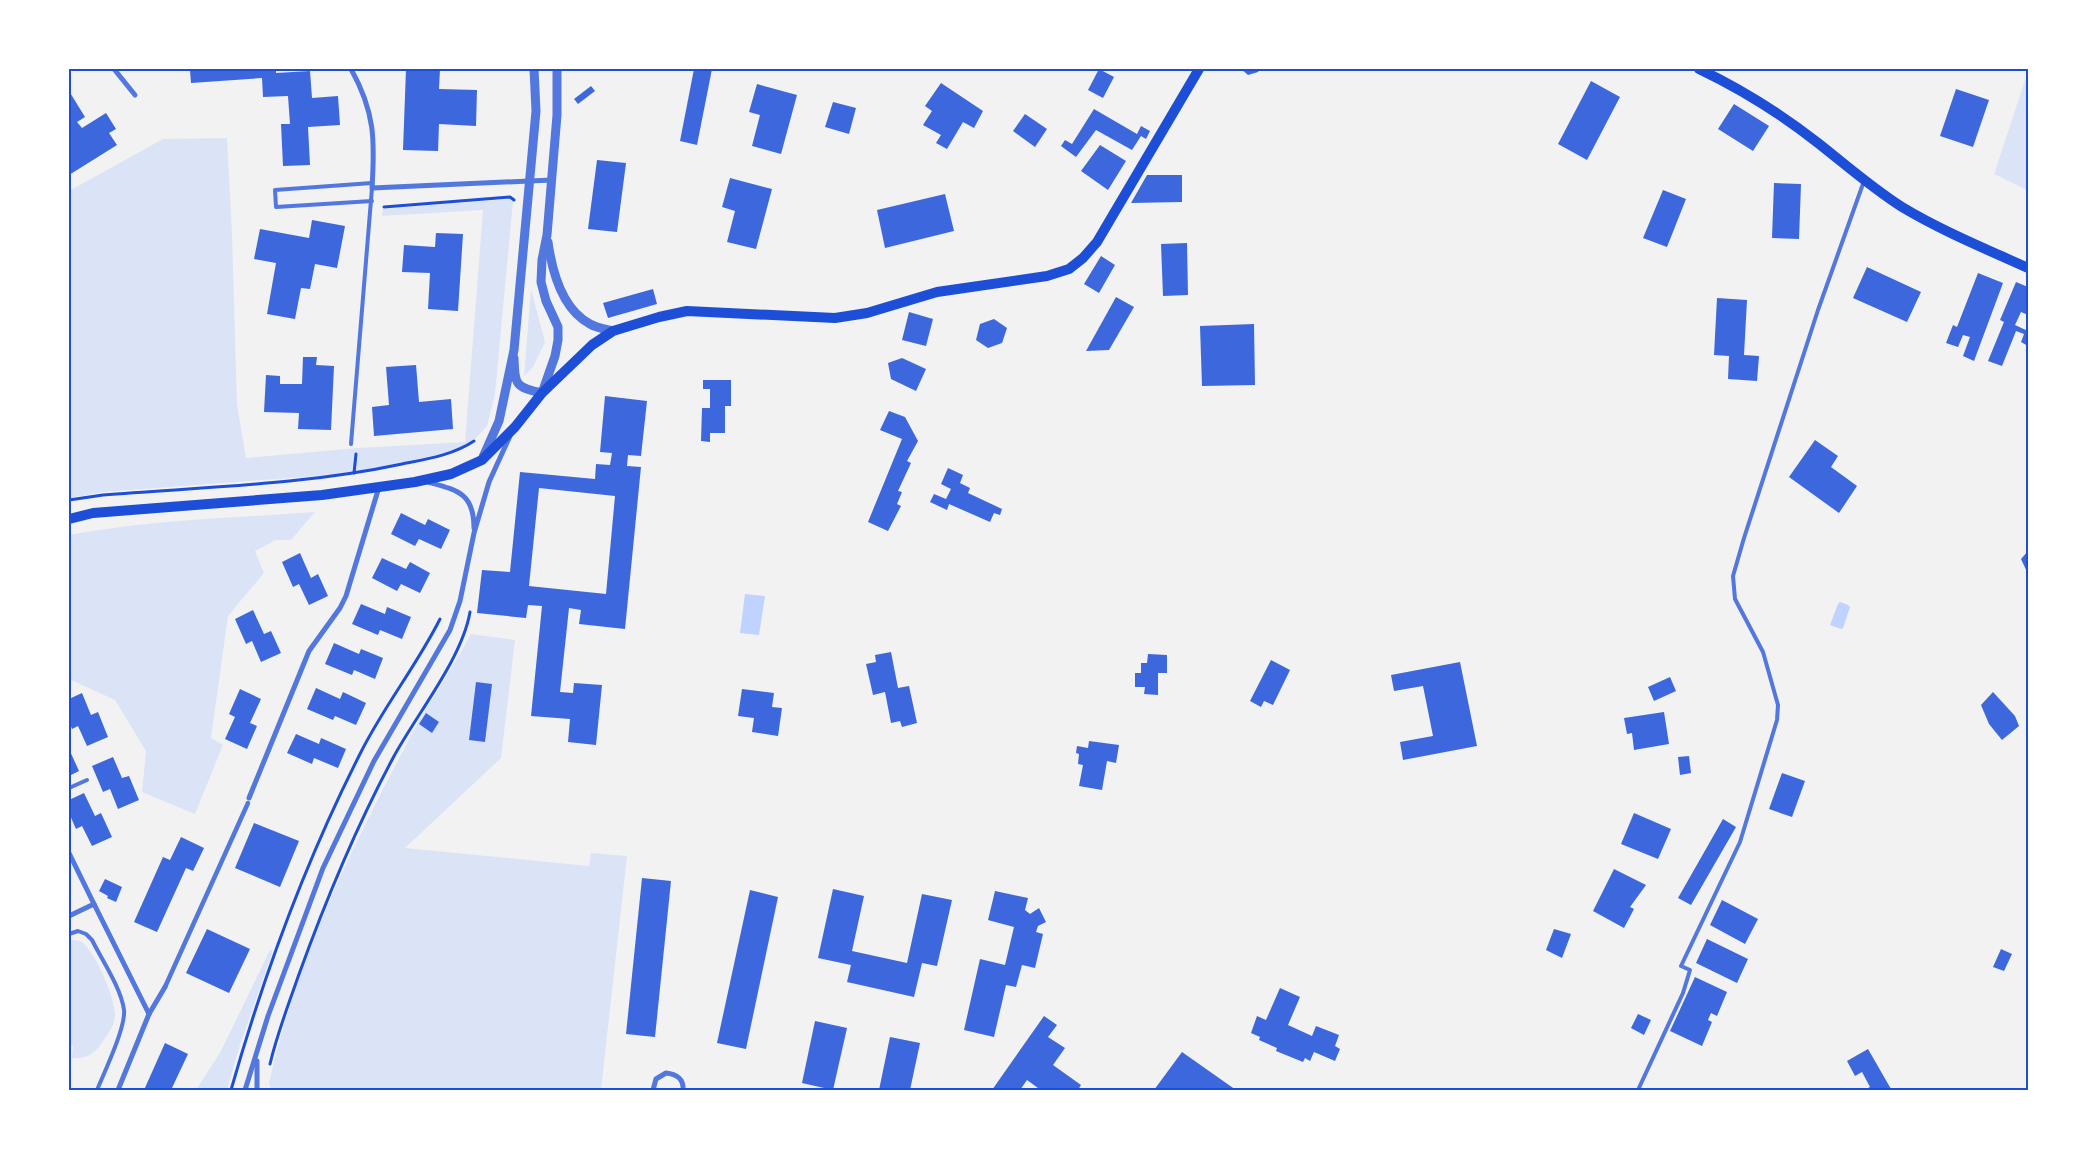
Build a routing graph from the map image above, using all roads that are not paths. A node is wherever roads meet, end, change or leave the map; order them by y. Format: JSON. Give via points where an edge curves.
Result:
{"nodes":[{"id":1,"x":114,"y":69,"type":"edge"},
{"id":2,"x":351,"y":69,"type":"edge"},
{"id":3,"x":534,"y":69,"type":"edge"},
{"id":4,"x":557,"y":69,"type":"edge"},
{"id":5,"x":1199,"y":69,"type":"edge"},
{"id":6,"x":1699,"y":69,"type":"edge"},
{"id":7,"x":135,"y":95,"type":"dead end"},
{"id":8,"x":552,"y":180,"type":"junction"},
{"id":9,"x":530,"y":181,"type":"junction"},
{"id":10,"x":1864,"y":181,"type":"junction"},
{"id":11,"x":372,"y":186,"type":"junction"},
{"id":12,"x":372,"y":201,"type":"junction"},
{"id":13,"x":547,"y":235,"type":"junction"},
{"id":14,"x":2028,"y":268,"type":"edge"},
{"id":15,"x":613,"y":331,"type":"junction"},
{"id":16,"x":514,"y":350,"type":"junction"},
{"id":17,"x":542,"y":393,"type":"junction"},
{"id":18,"x":515,"y":427,"type":"junction"},
{"id":19,"x":351,"y":444,"type":"road end"},
{"id":20,"x":482,"y":460,"type":"junction"},
{"id":21,"x":424,"y":481,"type":"junction"},
{"id":22,"x":379,"y":487,"type":"junction"},
{"id":23,"x":69,"y":519,"type":"edge"},
{"id":24,"x":474,"y":533,"type":"junction"},
{"id":25,"x":87,"y":780,"type":"dead end"},
{"id":26,"x":69,"y":788,"type":"edge"},
{"id":27,"x":249,"y":800,"type":"joint"},
{"id":28,"x":69,"y":853,"type":"edge"},
{"id":29,"x":94,"y":904,"type":"junction"},
{"id":30,"x":69,"y":916,"type":"edge"},
{"id":31,"x":69,"y":934,"type":"edge"},
{"id":32,"x":165,"y":987,"type":"joint"},
{"id":33,"x":149,"y":1014,"type":"junction"},
{"id":34,"x":257,"y":1054,"type":"junction"},
{"id":35,"x":97,"y":1090,"type":"edge"},
{"id":36,"x":118,"y":1090,"type":"edge"},
{"id":37,"x":245,"y":1090,"type":"edge"},
{"id":38,"x":257,"y":1090,"type":"edge"},
{"id":39,"x":653,"y":1090,"type":"edge"},
{"id":40,"x":683,"y":1090,"type":"edge"},
{"id":41,"x":1638,"y":1090,"type":"edge"}],
"edges":[{"from":1,"to":7,"type":"street"},
{"from":2,"to":11,"type":"street","via":[[371,116],[374,144]]},
{"from":3,"to":9,"type":"street","via":[[536,111]]},
{"from":4,"to":8,"type":"street"},
{"from":5,"to":15,"type":"main road","via":[[1097,242],[1069,269],[1047,276],[937,292],[867,313],[835,318],[687,311]]},
{"from":6,"to":10,"type":"main road","via":[[1786,120]]},
{"from":8,"to":9,"type":"street"},
{"from":8,"to":13,"type":"street"},
{"from":9,"to":11,"type":"street"},
{"from":9,"to":16,"type":"street"},
{"from":10,"to":14,"type":"main road","via":[[1942,229]]},
{"from":10,"to":41,"type":"lane","via":[[1818,310],[1733,576],[1735,599],[1763,652],[1778,705],[1777,720],[1740,842],[1681,966],[1690,970],[1683,993]]},
{"from":11,"to":12,"type":"lane"},
{"from":11,"to":12,"type":"lane","via":[[275,190],[276,207]]},
{"from":12,"to":19,"type":"lane"},
{"from":13,"to":15,"type":"street","via":[[555,277],[572,308],[592,326]]},
{"from":13,"to":17,"type":"street","via":[[541,282],[558,327],[558,340]]},
{"from":15,"to":17,"type":"main road","via":[[592,344]]},
{"from":16,"to":17,"type":"street","via":[[516,382],[525,389]]},
{"from":16,"to":20,"type":"street","via":[[499,421]]},
{"from":17,"to":18,"type":"main road"},
{"from":18,"to":20,"type":"main road"},
{"from":18,"to":24,"type":"street","via":[[489,482]]},
{"from":20,"to":21,"type":"main road","via":[[451,474]]},
{"from":21,"to":22,"type":"main road"},
{"from":21,"to":24,"type":"street","via":[[452,489],[468,499],[474,517]]},
{"from":22,"to":23,"type":"main road","via":[[322,495],[93,514]]},
{"from":22,"to":27,"type":"street","via":[[346,596],[309,651]]},
{"from":24,"to":34,"type":"street","via":[[460,601],[450,630],[374,761],[323,868]]},
{"from":25,"to":26,"type":"lane"},
{"from":27,"to":32,"type":"street"},
{"from":28,"to":29,"type":"street"},
{"from":29,"to":30,"type":"street"},
{"from":29,"to":33,"type":"street"},
{"from":31,"to":35,"type":"lane","via":[[78,931],[92,940],[119,994],[124,1012]]},
{"from":32,"to":33,"type":"street"},
{"from":33,"to":36,"type":"street"},
{"from":34,"to":37,"type":"street"},
{"from":34,"to":38,"type":"street"},
{"from":39,"to":40,"type":"street","via":[[656,1079],[666,1073],[682,1080]]}]}
